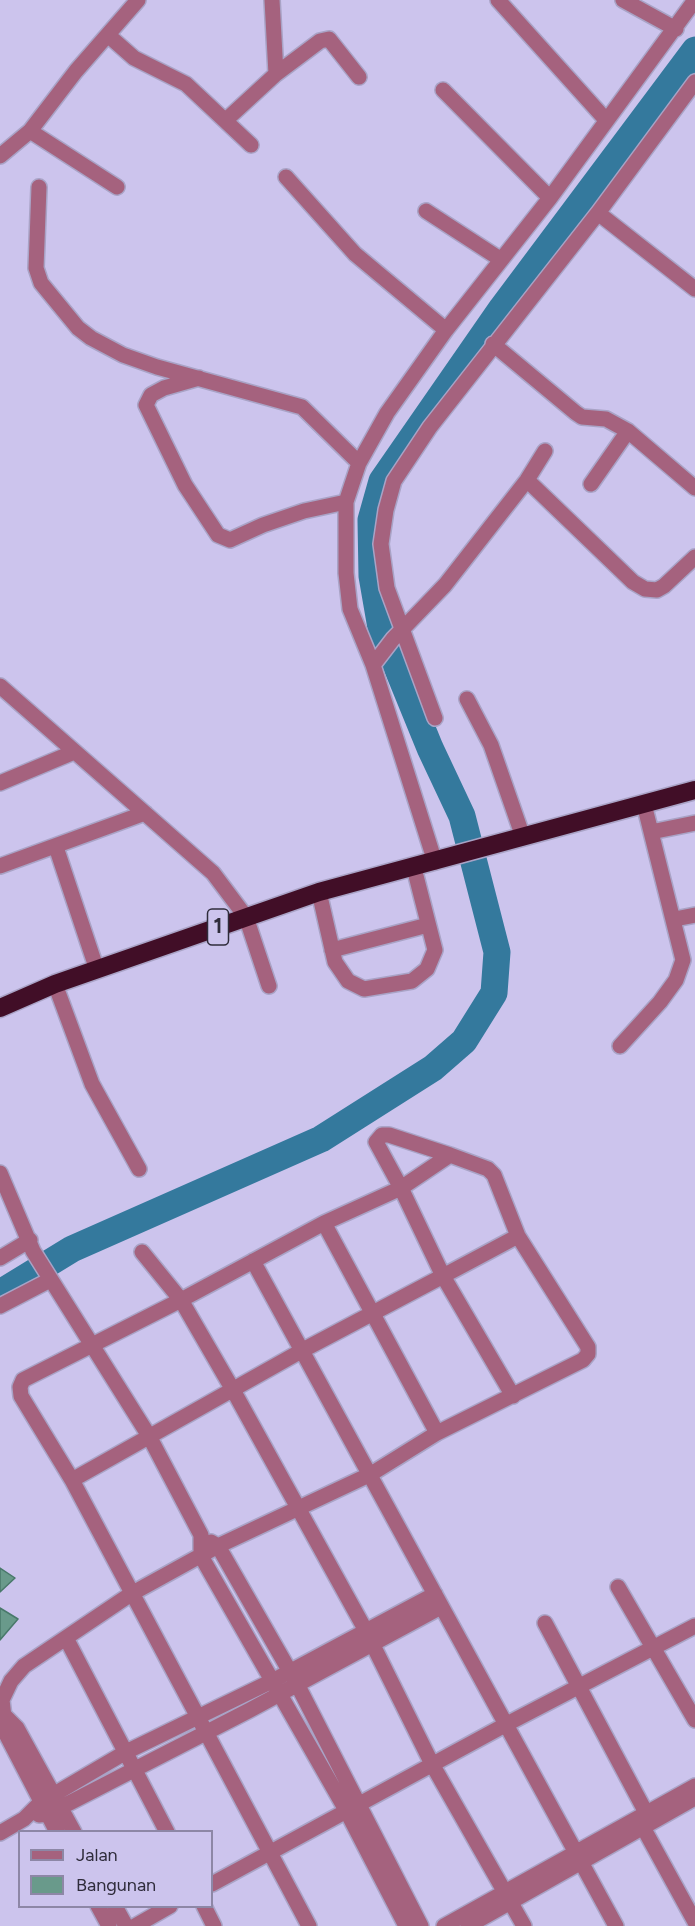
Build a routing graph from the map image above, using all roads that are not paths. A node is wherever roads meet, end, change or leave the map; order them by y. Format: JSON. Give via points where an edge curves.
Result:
{"nodes":[{"id":1,"x":138,"y":0,"type":"edge"},
{"id":2,"x":272,"y":0,"type":"edge"},
{"id":3,"x":498,"y":0,"type":"edge"},
{"id":4,"x":623,"y":0,"type":"edge"},
{"id":5,"x":695,"y":0,"type":"edge"},
{"id":6,"x":676,"y":29,"type":"junction"},
{"id":7,"x":109,"y":36,"type":"junction"},
{"id":8,"x":276,"y":74,"type":"junction"},
{"id":9,"x":359,"y":77,"type":"dead end"},
{"id":10,"x":695,"y":82,"type":"edge"},
{"id":11,"x":443,"y":90,"type":"dead end"},
{"id":12,"x":226,"y":120,"type":"junction"},
{"id":13,"x":606,"y":120,"type":"junction"},
{"id":14,"x":30,"y":131,"type":"junction"},
{"id":15,"x":251,"y":145,"type":"dead end"},
{"id":16,"x":0,"y":156,"type":"edge"},
{"id":17,"x":286,"y":177,"type":"dead end"},
{"id":18,"x":117,"y":187,"type":"dead end"},
{"id":19,"x":39,"y":188,"type":"dead end"},
{"id":20,"x":550,"y":198,"type":"junction"},
{"id":21,"x":426,"y":211,"type":"dead end"},
{"id":22,"x":598,"y":213,"type":"junction"},
{"id":23,"x":500,"y":259,"type":"junction"},
{"id":24,"x":695,"y":289,"type":"edge"},
{"id":25,"x":446,"y":330,"type":"junction"},
{"id":26,"x":493,"y":344,"type":"junction"},
{"id":27,"x":200,"y":378,"type":"junction"},
{"id":28,"x":627,"y":431,"type":"junction"},
{"id":29,"x":545,"y":451,"type":"dead end"},
{"id":30,"x":359,"y":463,"type":"junction"},
{"id":31,"x":527,"y":480,"type":"junction"},
{"id":32,"x":591,"y":484,"type":"dead end"},
{"id":33,"x":695,"y":488,"type":"edge"},
{"id":34,"x":346,"y":502,"type":"junction"},
{"id":35,"x":695,"y":557,"type":"edge"},
{"id":36,"x":398,"y":634,"type":"junction"},
{"id":37,"x":376,"y":661,"type":"junction"},
{"id":38,"x":0,"y":686,"type":"edge"},
{"id":39,"x":467,"y":699,"type":"dead end"},
{"id":40,"x":435,"y":718,"type":"dead end"},
{"id":41,"x":74,"y":752,"type":"junction"},
{"id":42,"x":0,"y":783,"type":"edge"},
{"id":43,"x":695,"y":790,"type":"edge"},
{"id":44,"x":644,"y":804,"type":"junction"},
{"id":45,"x":145,"y":813,"type":"junction"},
{"id":46,"x":695,"y":823,"type":"edge"},
{"id":47,"x":651,"y":832,"type":"junction"},
{"id":48,"x":523,"y":837,"type":"junction"},
{"id":49,"x":56,"y":847,"type":"junction"},
{"id":50,"x":437,"y":861,"type":"junction"},
{"id":51,"x":0,"y":866,"type":"edge"},
{"id":52,"x":414,"y":868,"type":"junction"},
{"id":53,"x":319,"y":892,"type":"junction"},
{"id":54,"x":695,"y":915,"type":"edge"},
{"id":55,"x":246,"y":917,"type":"junction"},
{"id":56,"x":675,"y":920,"type":"junction"},
{"id":57,"x":429,"y":925,"type":"junction"},
{"id":58,"x":332,"y":950,"type":"junction"},
{"id":59,"x":97,"y":970,"type":"junction"},
{"id":60,"x":55,"y":984,"type":"junction"},
{"id":61,"x":269,"y":986,"type":"dead end"},
{"id":62,"x":0,"y":1008,"type":"edge"},
{"id":63,"x":620,"y":1046,"type":"dead end"},
{"id":64,"x":450,"y":1155,"type":"junction"},
{"id":65,"x":139,"y":1169,"type":"dead end"},
{"id":66,"x":0,"y":1173,"type":"edge"},
{"id":67,"x":401,"y":1188,"type":"junction"},
{"id":68,"x":324,"y":1222,"type":"junction"},
{"id":69,"x":518,"y":1236,"type":"junction"},
{"id":70,"x":31,"y":1245,"type":"junction"},
{"id":71,"x":142,"y":1251,"type":"dead end"},
{"id":72,"x":0,"y":1258,"type":"edge"},
{"id":73,"x":253,"y":1261,"type":"junction"},
{"id":74,"x":47,"y":1275,"type":"junction"},
{"id":75,"x":443,"y":1276,"type":"junction"},
{"id":76,"x":181,"y":1300,"type":"junction"},
{"id":77,"x":0,"y":1306,"type":"edge"},
{"id":78,"x":373,"y":1312,"type":"junction"},
{"id":79,"x":91,"y":1346,"type":"junction"},
{"id":80,"x":303,"y":1350,"type":"junction"},
{"id":81,"x":233,"y":1390,"type":"junction"},
{"id":82,"x":513,"y":1396,"type":"junction"},
{"id":83,"x":437,"y":1433,"type":"junction"},
{"id":84,"x":149,"y":1436,"type":"junction"},
{"id":85,"x":371,"y":1474,"type":"junction"},
{"id":86,"x":72,"y":1480,"type":"junction"},
{"id":87,"x":297,"y":1509,"type":"junction"},
{"id":88,"x":201,"y":1535,"type":"junction"},
{"id":89,"x":218,"y":1546,"type":"junction"},
{"id":90,"x":201,"y":1556,"type":"junction"},
{"id":91,"x":618,"y":1587,"type":"dead end"},
{"id":92,"x":131,"y":1594,"type":"junction"},
{"id":93,"x":438,"y":1601,"type":"junction"},
{"id":94,"x":545,"y":1623,"type":"dead end"},
{"id":95,"x":695,"y":1626,"type":"edge"},
{"id":96,"x":66,"y":1638,"type":"junction"},
{"id":97,"x":369,"y":1638,"type":"junction"},
{"id":98,"x":654,"y":1646,"type":"junction"},
{"id":99,"x":293,"y":1677,"type":"junction"},
{"id":100,"x":579,"y":1686,"type":"junction"},
{"id":101,"x":277,"y":1687,"type":"junction"},
{"id":102,"x":2,"y":1705,"type":"edge"},
{"id":103,"x":695,"y":1720,"type":"edge"},
{"id":104,"x":203,"y":1725,"type":"junction"},
{"id":105,"x":505,"y":1725,"type":"junction"},
{"id":106,"x":126,"y":1752,"type":"junction"},
{"id":107,"x":432,"y":1764,"type":"junction"},
{"id":108,"x":135,"y":1767,"type":"junction"},
{"id":109,"x":695,"y":1786,"type":"edge"},
{"id":110,"x":695,"y":1798,"type":"edge"},
{"id":111,"x":51,"y":1804,"type":"junction"},
{"id":112,"x":353,"y":1807,"type":"junction"},
{"id":113,"x":645,"y":1821,"type":"junction"},
{"id":114,"x":57,"y":1830,"type":"edge"},
{"id":115,"x":72,"y":1830,"type":"edge"},
{"id":116,"x":166,"y":1830,"type":"edge"},
{"id":117,"x":0,"y":1833,"type":"edge"},
{"id":118,"x":270,"y":1852,"type":"junction"},
{"id":119,"x":578,"y":1858,"type":"junction"},
{"id":120,"x":213,"y":1883,"type":"edge"},
{"id":121,"x":509,"y":1897,"type":"junction"},
{"id":122,"x":99,"y":1908,"type":"edge"},
{"id":123,"x":116,"y":1908,"type":"edge"},
{"id":124,"x":166,"y":1908,"type":"edge"},
{"id":125,"x":205,"y":1908,"type":"edge"},
{"id":126,"x":695,"y":1922,"type":"edge"},
{"id":127,"x":109,"y":1926,"type":"edge"},
{"id":128,"x":126,"y":1926,"type":"edge"},
{"id":129,"x":135,"y":1926,"type":"edge"},
{"id":130,"x":214,"y":1926,"type":"edge"},
{"id":131,"x":309,"y":1926,"type":"edge"},
{"id":132,"x":405,"y":1926,"type":"edge"},
{"id":133,"x":421,"y":1926,"type":"edge"},
{"id":134,"x":444,"y":1926,"type":"edge"},
{"id":135,"x":468,"y":1926,"type":"edge"},
{"id":136,"x":524,"y":1926,"type":"edge"},
{"id":137,"x":616,"y":1926,"type":"edge"}],
"edges":[{"from":1,"to":7,"type":"street"},
{"from":2,"to":8,"type":"street"},
{"from":3,"to":13,"type":"street"},
{"from":4,"to":6,"type":"street"},
{"from":5,"to":6,"type":"street"},
{"from":6,"to":13,"type":"street"},
{"from":7,"to":12,"type":"street","via":[[134,58],[186,84]]},
{"from":7,"to":14,"type":"street"},
{"from":8,"to":9,"type":"street","via":[[320,41],[329,39]]},
{"from":8,"to":12,"type":"street"},
{"from":10,"to":22,"type":"street"},
{"from":11,"to":20,"type":"street"},
{"from":12,"to":15,"type":"street"},
{"from":13,"to":20,"type":"street"},
{"from":14,"to":16,"type":"street"},
{"from":14,"to":18,"type":"street"},
{"from":17,"to":25,"type":"street","via":[[355,254]]},
{"from":19,"to":27,"type":"street","via":[[36,268],[41,283],[78,328],[123,355]]},
{"from":20,"to":23,"type":"street"},
{"from":21,"to":23,"type":"street"},
{"from":22,"to":24,"type":"street"},
{"from":22,"to":26,"type":"street"},
{"from":23,"to":25,"type":"street"},
{"from":25,"to":30,"type":"street","via":[[387,413]]},
{"from":26,"to":28,"type":"street","via":[[582,417],[606,419]]},
{"from":26,"to":36,"type":"street","via":[[394,482],[381,544]]},
{"from":27,"to":30,"type":"street","via":[[302,407]]},
{"from":27,"to":34,"type":"street","via":[[164,388],[152,395],[146,405],[185,485],[218,535],[230,540],[304,511]]},
{"from":28,"to":32,"type":"street"},
{"from":28,"to":33,"type":"street"},
{"from":29,"to":31,"type":"street"},
{"from":30,"to":34,"type":"street"},
{"from":31,"to":35,"type":"street","via":[[633,582],[645,589],[664,586]]},
{"from":31,"to":36,"type":"street","via":[[445,585]]},
{"from":34,"to":37,"type":"street","via":[[349,604]]},
{"from":36,"to":37,"type":"street"},
{"from":36,"to":40,"type":"street"},
{"from":37,"to":50,"type":"street"},
{"from":38,"to":41,"type":"street"},
{"from":39,"to":48,"type":"street","via":[[491,745]]},
{"from":41,"to":42,"type":"street"},
{"from":41,"to":45,"type":"street"},
{"from":43,"to":44,"type":"highway","number":"1"},
{"from":44,"to":47,"type":"street"},
{"from":44,"to":48,"type":"highway","number":"1"},
{"from":45,"to":49,"type":"street"},
{"from":45,"to":55,"type":"street","via":[[213,873]]},
{"from":46,"to":47,"type":"street"},
{"from":47,"to":56,"type":"street"},
{"from":48,"to":50,"type":"highway","number":"1"},
{"from":49,"to":51,"type":"street"},
{"from":49,"to":59,"type":"street"},
{"from":50,"to":52,"type":"highway","number":"1"},
{"from":52,"to":53,"type":"highway","number":"1"},
{"from":52,"to":57,"type":"street"},
{"from":53,"to":55,"type":"highway","number":"1"},
{"from":53,"to":58,"type":"street"},
{"from":54,"to":56,"type":"street"},
{"from":55,"to":59,"type":"highway","number":"1"},
{"from":55,"to":61,"type":"street"},
{"from":56,"to":63,"type":"street","via":[[684,960],[680,971],[660,1002]]},
{"from":57,"to":58,"type":"street"},
{"from":57,"to":58,"type":"street","via":[[435,950],[428,969],[412,981],[364,989],[348,981]]},
{"from":59,"to":60,"type":"highway","number":"1"},
{"from":60,"to":62,"type":"highway","number":"1"},
{"from":60,"to":65,"type":"street","via":[[92,1084]]},
{"from":64,"to":67,"type":"street"},
{"from":64,"to":67,"type":"street","via":[[382,1136],[376,1142]]},
{"from":64,"to":69,"type":"street","via":[[494,1175]]},
{"from":66,"to":70,"type":"street"},
{"from":67,"to":68,"type":"street"},
{"from":67,"to":75,"type":"street"},
{"from":68,"to":73,"type":"street"},
{"from":68,"to":78,"type":"street"},
{"from":69,"to":75,"type":"street"},
{"from":69,"to":82,"type":"street","via":[[588,1347],[588,1354]]},
{"from":70,"to":72,"type":"street"},
{"from":70,"to":74,"type":"street"},
{"from":71,"to":76,"type":"street"},
{"from":73,"to":76,"type":"street"},
{"from":73,"to":80,"type":"street"},
{"from":74,"to":77,"type":"street"},
{"from":74,"to":79,"type":"street"},
{"from":75,"to":78,"type":"street"},
{"from":75,"to":82,"type":"street"},
{"from":76,"to":79,"type":"street"},
{"from":76,"to":81,"type":"street"},
{"from":78,"to":80,"type":"street"},
{"from":78,"to":83,"type":"street"},
{"from":79,"to":84,"type":"street"},
{"from":79,"to":86,"type":"street","via":[[23,1380],[20,1387],[21,1396]]},
{"from":80,"to":81,"type":"street"},
{"from":80,"to":85,"type":"street"},
{"from":81,"to":84,"type":"street"},
{"from":81,"to":87,"type":"street"},
{"from":82,"to":83,"type":"street"},
{"from":83,"to":85,"type":"street"},
{"from":84,"to":86,"type":"street"},
{"from":84,"to":88,"type":"street"},
{"from":85,"to":87,"type":"street"},
{"from":85,"to":93,"type":"street"},
{"from":86,"to":92,"type":"street"},
{"from":87,"to":89,"type":"street"},
{"from":87,"to":97,"type":"street"},
{"from":88,"to":89,"type":"street"},
{"from":88,"to":90,"type":"street"},
{"from":89,"to":90,"type":"street"},
{"from":89,"to":99,"type":"street"},
{"from":90,"to":92,"type":"street"},
{"from":90,"to":101,"type":"street"},
{"from":91,"to":98,"type":"street"},
{"from":92,"to":96,"type":"street"},
{"from":92,"to":104,"type":"street"},
{"from":93,"to":97,"type":"street"},
{"from":93,"to":105,"type":"street"},
{"from":94,"to":100,"type":"street"},
{"from":95,"to":98,"type":"street"},
{"from":96,"to":102,"type":"street","via":[[17,1673]]},
{"from":96,"to":106,"type":"street"},
{"from":97,"to":99,"type":"street"},
{"from":97,"to":107,"type":"street"},
{"from":98,"to":100,"type":"street"},
{"from":98,"to":103,"type":"street"},
{"from":99,"to":101,"type":"street"},
{"from":99,"to":112,"type":"street"},
{"from":100,"to":105,"type":"street"},
{"from":100,"to":113,"type":"street"},
{"from":101,"to":104,"type":"street"},
{"from":101,"to":112,"type":"street"},
{"from":102,"to":111,"type":"street","via":[[6,1734]]},
{"from":104,"to":106,"type":"street"},
{"from":104,"to":108,"type":"street"},
{"from":104,"to":118,"type":"street"},
{"from":105,"to":107,"type":"street"},
{"from":105,"to":119,"type":"street"},
{"from":106,"to":108,"type":"street"},
{"from":106,"to":111,"type":"street"},
{"from":107,"to":112,"type":"street"},
{"from":107,"to":121,"type":"street"},
{"from":108,"to":111,"type":"street"},
{"from":108,"to":116,"type":"street"},
{"from":109,"to":113,"type":"street"},
{"from":110,"to":113,"type":"street"},
{"from":111,"to":114,"type":"street"},
{"from":111,"to":115,"type":"street"},
{"from":111,"to":117,"type":"street"},
{"from":112,"to":118,"type":"street"},
{"from":112,"to":132,"type":"street"},
{"from":112,"to":133,"type":"street"},
{"from":113,"to":119,"type":"street"},
{"from":113,"to":126,"type":"street"},
{"from":118,"to":120,"type":"street"},
{"from":118,"to":131,"type":"street"},
{"from":119,"to":121,"type":"street"},
{"from":119,"to":137,"type":"street"},
{"from":121,"to":134,"type":"street"},
{"from":121,"to":135,"type":"street"},
{"from":121,"to":136,"type":"street"},
{"from":122,"to":127,"type":"street"},
{"from":123,"to":128,"type":"street"},
{"from":124,"to":129,"type":"street"},
{"from":125,"to":130,"type":"street"}]}
